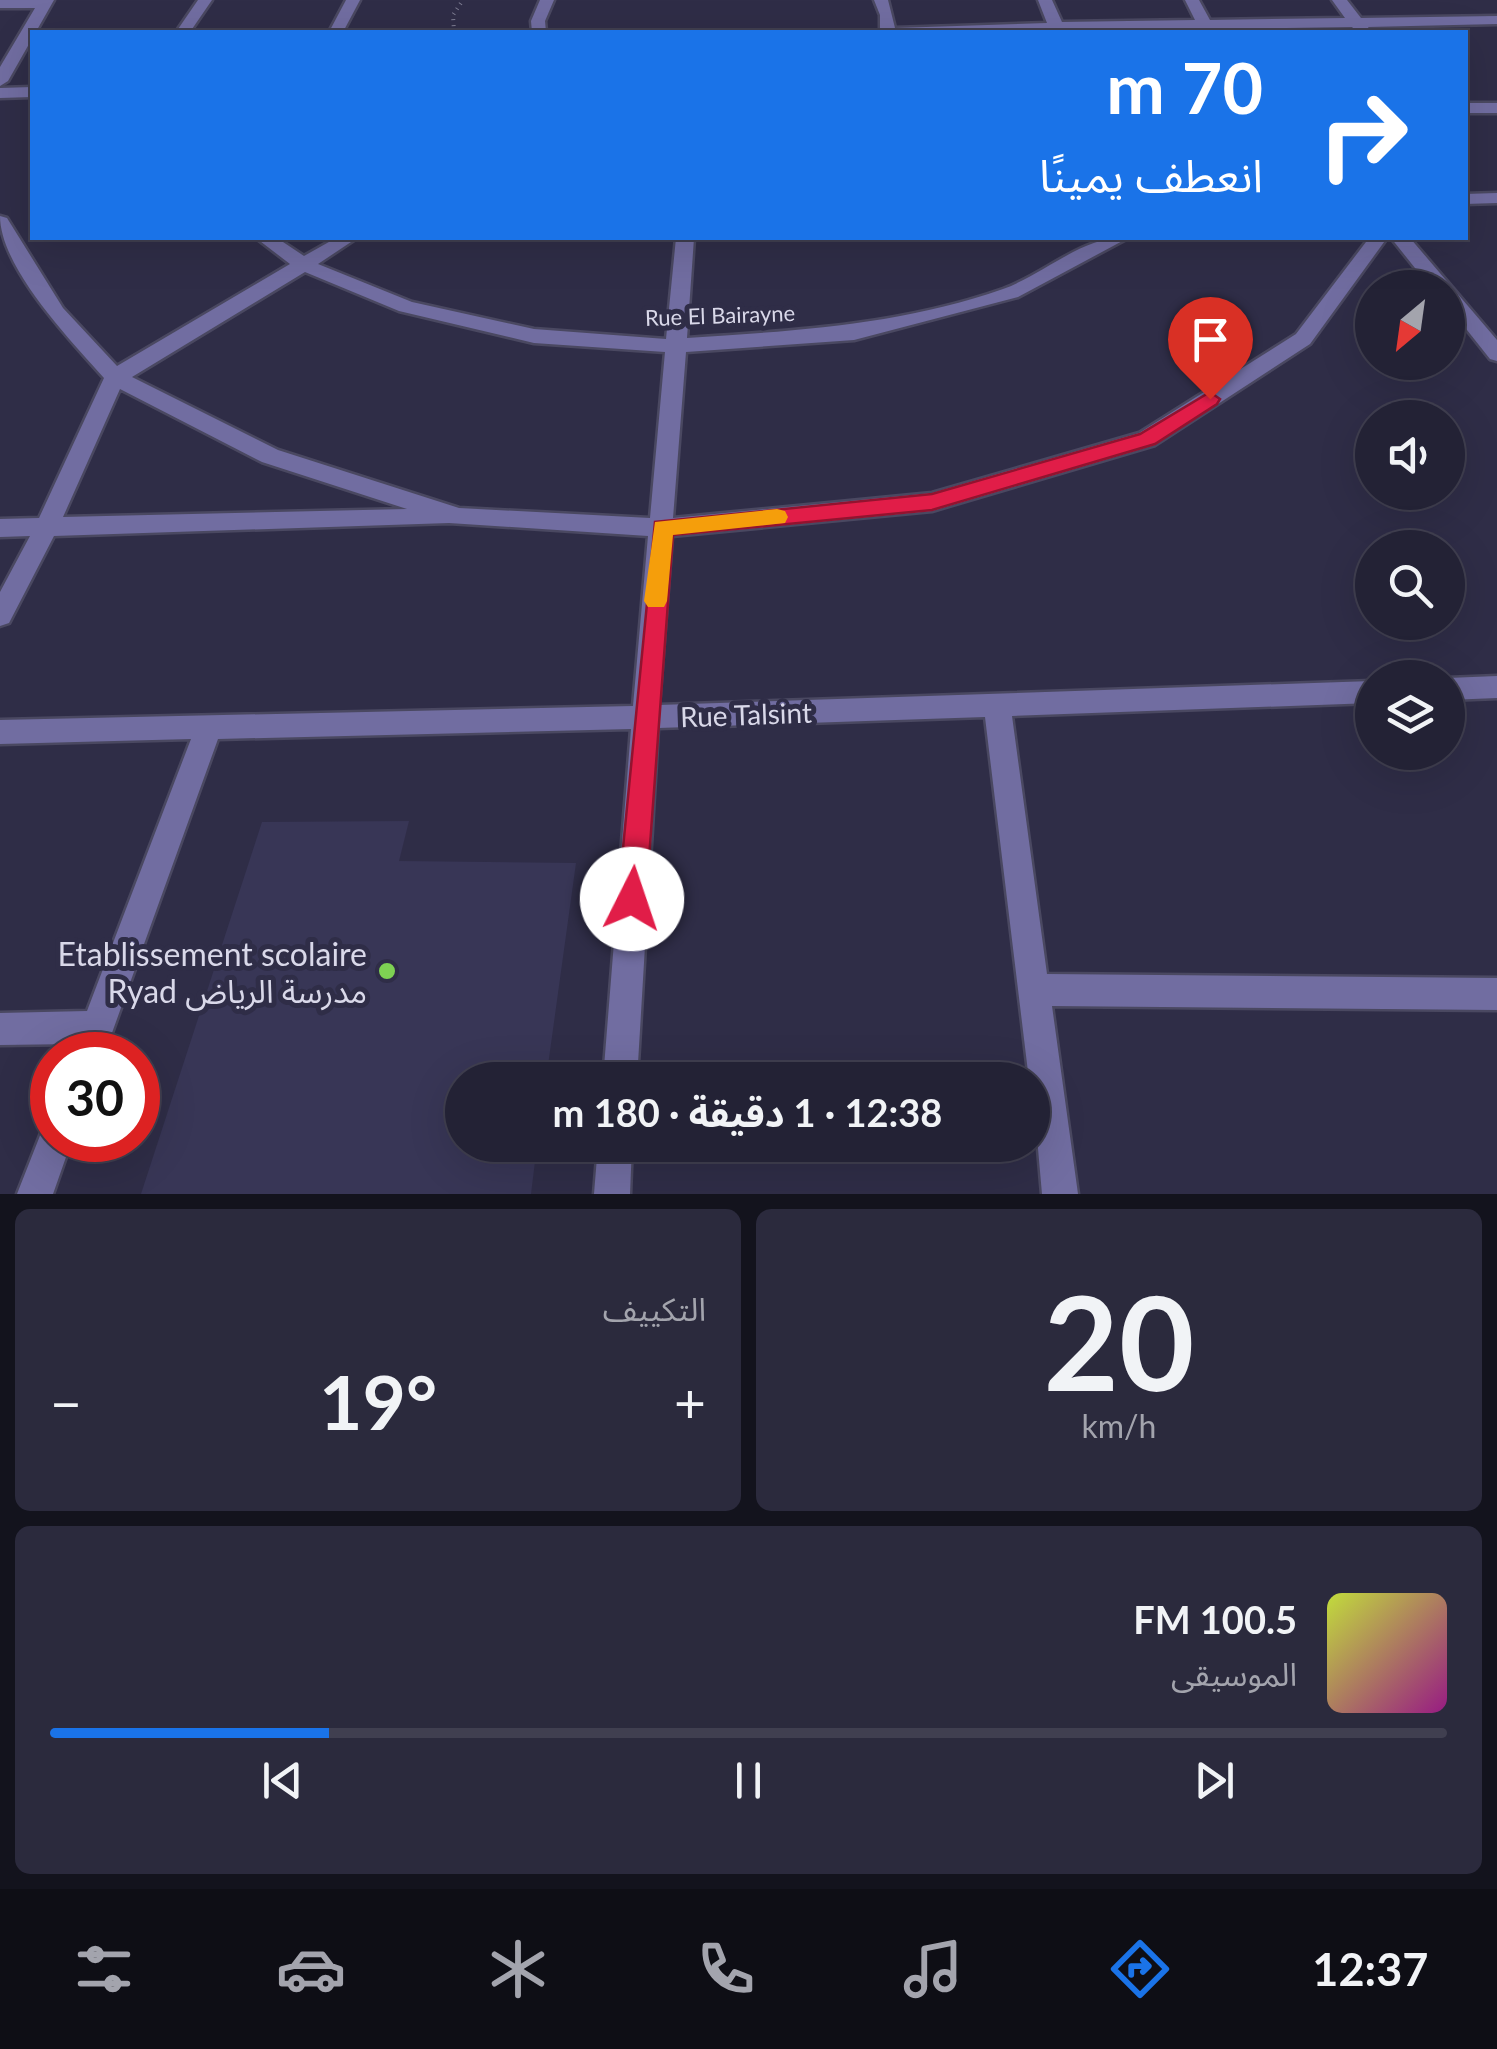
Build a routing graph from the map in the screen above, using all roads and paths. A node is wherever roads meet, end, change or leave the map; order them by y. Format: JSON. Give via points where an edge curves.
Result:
{"nodes":[{"id":1,"x":205,"y":0,"type":"edge"},
{"id":2,"x":354,"y":0,"type":"edge"},
{"id":3,"x":463,"y":0,"type":"edge"},
{"id":4,"x":547,"y":0,"type":"edge"},
{"id":5,"x":880,"y":0,"type":"edge"},
{"id":6,"x":1045,"y":0,"type":"edge"},
{"id":7,"x":1192,"y":0,"type":"edge"},
{"id":8,"x":1339,"y":0,"type":"edge"},
{"id":9,"x":45,"y":2,"type":"edge"},
{"id":10,"x":0,"y":4,"type":"edge"},
{"id":11,"x":1497,"y":20,"type":"edge"},
{"id":12,"x":1362,"y":28,"type":"edge"},
{"id":13,"x":1208,"y":29,"type":"edge"},
{"id":14,"x":184,"y":30,"type":"edge"},
{"id":15,"x":337,"y":30,"type":"edge"},
{"id":16,"x":454,"y":30,"type":"edge"},
{"id":17,"x":539,"y":30,"type":"edge"},
{"id":18,"x":886,"y":30,"type":"edge"},
{"id":19,"x":1059,"y":30,"type":"edge"},
{"id":20,"x":0,"y":80,"type":"edge"},
{"id":21,"x":30,"y":92,"type":"edge"},
{"id":22,"x":0,"y":93,"type":"edge"},
{"id":23,"x":1468,"y":108,"type":"edge"},
{"id":24,"x":1497,"y":108,"type":"edge"},
{"id":25,"x":1497,"y":198,"type":"edge"},
{"id":26,"x":1468,"y":199,"type":"edge"},
{"id":27,"x":0,"y":222,"type":"edge"},
{"id":28,"x":268,"y":240,"type":"edge"},
{"id":29,"x":344,"y":240,"type":"edge"},
{"id":30,"x":685,"y":240,"type":"edge"},
{"id":31,"x":1115,"y":240,"type":"edge"},
{"id":32,"x":1377,"y":240,"type":"edge"},
{"id":33,"x":1402,"y":240,"type":"edge"},
{"id":34,"x":302,"y":264,"type":"junction"},
{"id":35,"x":1427,"y":270,"type":"edge"},
{"id":36,"x":1465,"y":315,"type":"edge"},
{"id":37,"x":676,"y":346,"type":"junction"},
{"id":38,"x":1497,"y":354,"type":"edge"},
{"id":39,"x":115,"y":377,"type":"junction"},
{"id":40,"x":459,"y":517,"type":"junction"},
{"id":41,"x":47,"y":527,"type":"junction"},
{"id":42,"x":0,"y":528,"type":"edge"},
{"id":43,"x":663,"y":528,"type":"junction"},
{"id":44,"x":0,"y":616,"type":"edge"},
{"id":45,"x":1497,"y":687,"type":"edge"},
{"id":46,"x":1465,"y":688,"type":"edge"},
{"id":47,"x":1355,"y":693,"type":"edge"},
{"id":48,"x":997,"y":706,"type":"junction"},
{"id":49,"x":645,"y":717,"type":"junction"},
{"id":50,"x":209,"y":727,"type":"junction"},
{"id":51,"x":0,"y":732,"type":"edge"},
{"id":52,"x":1032,"y":990,"type":"junction"},
{"id":53,"x":1497,"y":994,"type":"edge"},
{"id":54,"x":0,"y":1029,"type":"edge"},
{"id":55,"x":95,"y":1032,"type":"edge"},
{"id":56,"x":30,"y":1033,"type":"edge"},
{"id":57,"x":621,"y":1062,"type":"edge"},
{"id":58,"x":47,"y":1162,"type":"edge"},
{"id":59,"x":614,"y":1162,"type":"edge"},
{"id":60,"x":35,"y":1194,"type":"edge"},
{"id":61,"x":612,"y":1194,"type":"edge"},
{"id":62,"x":1060,"y":1194,"type":"edge"}],
"edges":[{"from":1,"to":14,"type":"street"},
{"from":2,"to":15,"type":"street"},
{"from":3,"to":16,"type":"path","via":[[453,15]]},
{"from":4,"to":17,"type":"street"},
{"from":5,"to":18,"type":"street"},
{"from":6,"to":19,"type":"street"},
{"from":7,"to":13,"type":"street"},
{"from":8,"to":12,"type":"street"},
{"from":9,"to":10,"type":"street"},
{"from":9,"to":20,"type":"street"},
{"from":11,"to":12,"type":"street"},
{"from":12,"to":13,"type":"street"},
{"from":13,"to":19,"type":"street"},
{"from":21,"to":22,"type":"street"},
{"from":23,"to":24,"type":"street"},
{"from":25,"to":26,"type":"street"},
{"from":27,"to":39,"type":"street","via":[[56,312]]},
{"from":28,"to":34,"type":"street","name":"Rue El Bairayne"},
{"from":29,"to":34,"type":"street"},
{"from":30,"to":37,"type":"street"},
{"from":31,"to":37,"type":"street","name":"Rue El Bairayne","via":[[1010,292],[854,333]]},
{"from":32,"to":43,"type":"street","via":[[1303,339],[1148,439],[932,502]]},
{"from":33,"to":35,"type":"street"},
{"from":34,"to":37,"type":"street","name":"Rue El Bairayne","via":[[406,307],[516,332]]},
{"from":34,"to":39,"type":"street"},
{"from":36,"to":38,"type":"street"},
{"from":37,"to":43,"type":"street"},
{"from":39,"to":40,"type":"street","via":[[270,456]]},
{"from":39,"to":41,"type":"street"},
{"from":40,"to":41,"type":"street"},
{"from":40,"to":43,"type":"street"},
{"from":41,"to":42,"type":"street"},
{"from":41,"to":44,"type":"street"},
{"from":43,"to":49,"type":"street"},
{"from":45,"to":46,"type":"street"},
{"from":47,"to":48,"type":"street","name":"Rue Talsint"},
{"from":48,"to":49,"type":"street","name":"Rue Talsint"},
{"from":48,"to":52,"type":"street"},
{"from":49,"to":50,"type":"street","name":"Rue Talsint"},
{"from":49,"to":57,"type":"street"},
{"from":50,"to":51,"type":"street","name":"Rue Talsint"},
{"from":50,"to":55,"type":"street"},
{"from":52,"to":53,"type":"street"},
{"from":52,"to":62,"type":"street"},
{"from":54,"to":56,"type":"street"},
{"from":58,"to":60,"type":"street"},
{"from":59,"to":61,"type":"street"}]}
